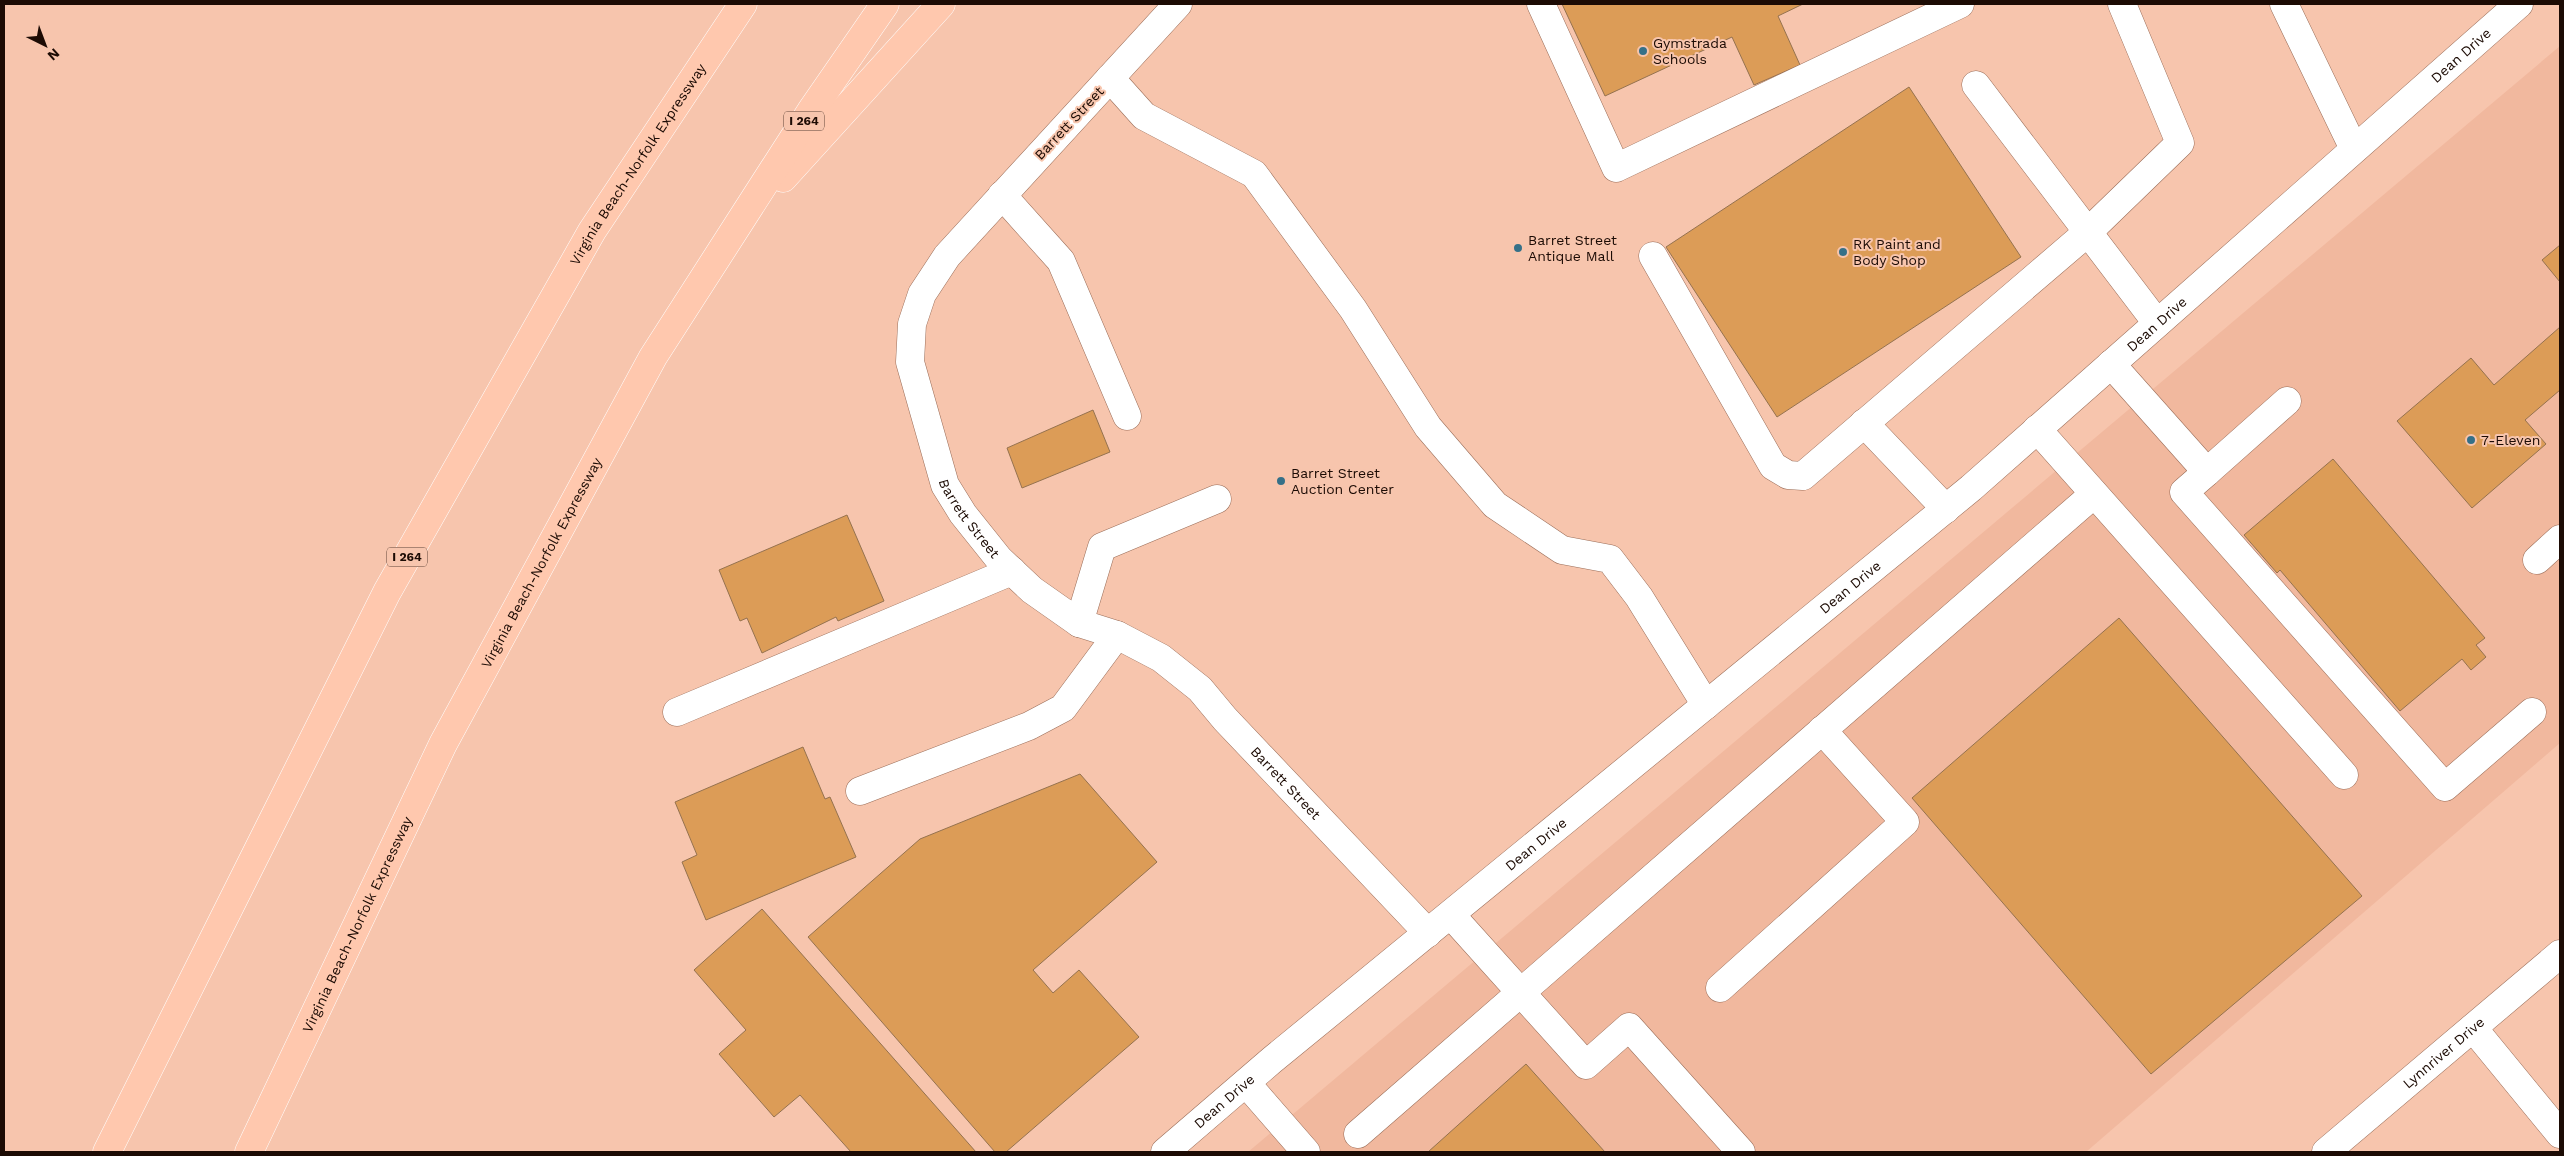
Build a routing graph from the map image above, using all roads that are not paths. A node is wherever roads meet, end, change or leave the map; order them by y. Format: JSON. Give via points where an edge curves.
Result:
{"nodes":[{"id":1,"x":743,"y":4,"type":"edge"},
{"id":2,"x":885,"y":4,"type":"edge"},
{"id":3,"x":941,"y":4,"type":"edge"},
{"id":4,"x":1178,"y":4,"type":"edge"},
{"id":5,"x":1541,"y":4,"type":"edge"},
{"id":6,"x":1960,"y":4,"type":"edge"},
{"id":7,"x":2122,"y":4,"type":"edge"},
{"id":8,"x":2284,"y":4,"type":"edge"},
{"id":9,"x":2519,"y":4,"type":"edge"},
{"id":10,"x":1110,"y":78,"type":"junction"},
{"id":11,"x":1976,"y":85,"type":"dead end"},
{"id":12,"x":2354,"y":149,"type":"junction"},
{"id":13,"x":1002,"y":195,"type":"junction"},
{"id":14,"x":2088,"y":232,"type":"junction"},
{"id":15,"x":727,"y":240,"type":"junction"},
{"id":16,"x":1653,"y":256,"type":"dead end"},
{"id":17,"x":2157,"y":323,"type":"junction"},
{"id":18,"x":2110,"y":364,"type":"junction"},
{"id":19,"x":2287,"y":401,"type":"dead end"},
{"id":20,"x":1127,"y":416,"type":"dead end"},
{"id":21,"x":1864,"y":423,"type":"junction"},
{"id":22,"x":2037,"y":429,"type":"junction"},
{"id":23,"x":2207,"y":472,"type":"junction"},
{"id":24,"x":2094,"y":494,"type":"junction"},
{"id":25,"x":1217,"y":499,"type":"dead end"},
{"id":26,"x":1946,"y":509,"type":"junction"},
{"id":27,"x":2560,"y":538,"type":"edge"},
{"id":28,"x":2537,"y":560,"type":"dead end"},
{"id":29,"x":1012,"y":571,"type":"junction"},
{"id":30,"x":1079,"y":623,"type":"junction"},
{"id":31,"x":1117,"y":635,"type":"junction"},
{"id":32,"x":1706,"y":705,"type":"junction"},
{"id":33,"x":677,"y":712,"type":"dead end"},
{"id":34,"x":2532,"y":712,"type":"dead end"},
{"id":35,"x":1822,"y":730,"type":"junction"},
{"id":36,"x":2344,"y":775,"type":"dead end"},
{"id":37,"x":860,"y":791,"type":"dead end"},
{"id":38,"x":1451,"y":915,"type":"junction"},
{"id":39,"x":1428,"y":933,"type":"junction"},
{"id":40,"x":2560,"y":954,"type":"edge"},
{"id":41,"x":1720,"y":988,"type":"dead end"},
{"id":42,"x":1522,"y":992,"type":"junction"},
{"id":43,"x":2472,"y":1028,"type":"junction"},
{"id":44,"x":1246,"y":1083,"type":"junction"},
{"id":45,"x":1358,"y":1134,"type":"dead end"},
{"id":46,"x":2560,"y":1134,"type":"edge"},
{"id":47,"x":111,"y":1144,"type":"edge"},
{"id":48,"x":249,"y":1152,"type":"edge"},
{"id":49,"x":1165,"y":1152,"type":"edge"},
{"id":50,"x":1306,"y":1152,"type":"edge"},
{"id":51,"x":1741,"y":1152,"type":"edge"},
{"id":52,"x":2328,"y":1152,"type":"edge"}],
"edges":[{"from":1,"to":47,"type":"highway","name":"Virginia Beach-Norfolk Expressway","number":"I 264","via":[[592,231],[387,592]]},
{"from":2,"to":15,"type":"highway","name":"Virginia Beach-Norfolk Expressway","number":"I 264"},
{"from":3,"to":15,"type":"highway"},
{"from":4,"to":10,"type":"street","name":"Barrett Street"},
{"from":5,"to":6,"type":"street","via":[[1616,168]]},
{"from":7,"to":14,"type":"street","via":[[2180,144]]},
{"from":8,"to":12,"type":"street"},
{"from":9,"to":12,"type":"street","name":"Dean Drive"},
{"from":10,"to":13,"type":"street","name":"Barrett Street"},
{"from":10,"to":32,"type":"street","via":[[1144,116],[1254,174],[1353,309],[1428,426],[1495,505],[1562,550],[1610,559],[1639,597]]},
{"from":11,"to":14,"type":"street"},
{"from":12,"to":17,"type":"street","name":"Dean Drive"},
{"from":13,"to":20,"type":"street","via":[[1061,261]]},
{"from":13,"to":29,"type":"street","name":"Barrett Street","via":[[947,256],[922,294],[912,324],[910,362],[945,485],[963,514]]},
{"from":14,"to":17,"type":"street"},
{"from":14,"to":21,"type":"street"},
{"from":15,"to":48,"type":"highway","name":"Virginia Beach-Norfolk Expressway","number":"I 264","via":[[653,357],[443,744]]},
{"from":16,"to":21,"type":"street","via":[[1773,466],[1788,475],[1803,476]]},
{"from":17,"to":18,"type":"street","name":"Dean Drive"},
{"from":18,"to":22,"type":"street","name":"Dean Drive"},
{"from":18,"to":23,"type":"street"},
{"from":19,"to":23,"type":"street"},
{"from":21,"to":26,"type":"street"},
{"from":22,"to":24,"type":"street"},
{"from":22,"to":26,"type":"street","name":"Dean Drive"},
{"from":23,"to":34,"type":"street","via":[[2184,492],[2445,787]]},
{"from":24,"to":35,"type":"street"},
{"from":24,"to":36,"type":"street"},
{"from":25,"to":30,"type":"street","via":[[1102,547]]},
{"from":26,"to":32,"type":"street","name":"Dean Drive"},
{"from":27,"to":28,"type":"street"},
{"from":29,"to":30,"type":"street","name":"Barrett Street","via":[[1032,590]]},
{"from":29,"to":33,"type":"street"},
{"from":30,"to":31,"type":"street","name":"Barrett Street"},
{"from":31,"to":37,"type":"street","via":[[1063,708],[1029,726]]},
{"from":31,"to":39,"type":"street","name":"Barrett Street","via":[[1161,658],[1200,689]]},
{"from":32,"to":38,"type":"street","name":"Dean Drive"},
{"from":35,"to":41,"type":"street","via":[[1906,822]]},
{"from":35,"to":42,"type":"street"},
{"from":38,"to":39,"type":"street","name":"Dean Drive"},
{"from":38,"to":42,"type":"street"},
{"from":39,"to":44,"type":"street","name":"Dean Drive"},
{"from":40,"to":43,"type":"street","name":"Lynnriver Drive"},
{"from":42,"to":45,"type":"street"},
{"from":42,"to":51,"type":"street","via":[[1586,1065],[1629,1028]]},
{"from":43,"to":46,"type":"street"},
{"from":43,"to":52,"type":"street","name":"Lynnriver Drive"},
{"from":44,"to":49,"type":"street","name":"Dean Drive"},
{"from":44,"to":50,"type":"street"}]}
